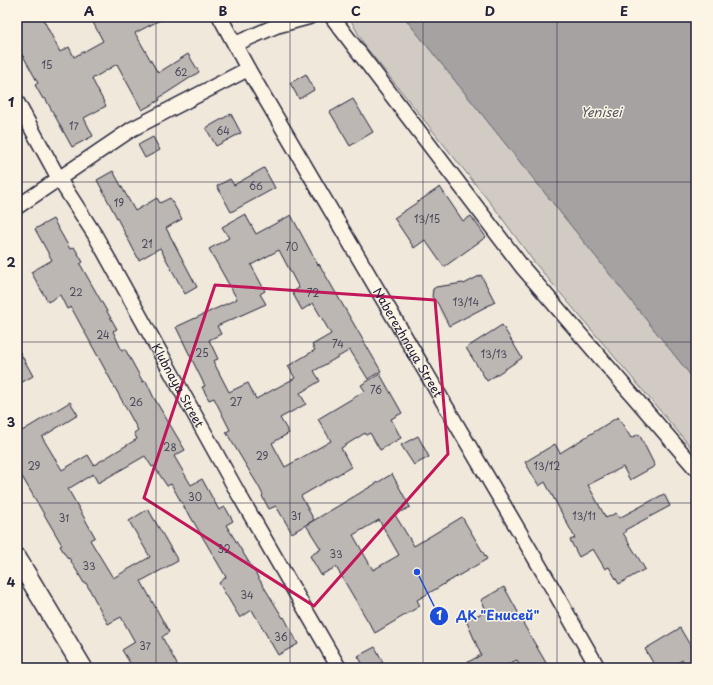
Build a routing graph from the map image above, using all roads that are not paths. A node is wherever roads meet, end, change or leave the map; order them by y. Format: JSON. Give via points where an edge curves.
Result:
{"nodes":[{"id":1,"x":220,"y":17,"type":"edge"},
{"id":2,"x":309,"y":17,"type":"edge"},
{"id":3,"x":332,"y":17,"type":"edge"},
{"id":4,"x":235,"y":44,"type":"junction"},
{"id":5,"x":248,"y":69,"type":"junction"},
{"id":6,"x":17,"y":102,"type":"edge"},
{"id":7,"x":59,"y":179,"type":"junction"},
{"id":8,"x":17,"y":207,"type":"edge"},
{"id":9,"x":696,"y":468,"type":"edge"},
{"id":10,"x":17,"y":558,"type":"edge"},
{"id":11,"x":84,"y":668,"type":"edge"},
{"id":12,"x":339,"y":668,"type":"edge"},
{"id":13,"x":598,"y":668,"type":"edge"}],
"edges":[{"from":1,"to":4,"type":"street","name":"Naberezhnaya Street"},
{"from":2,"to":4,"type":"street","via":[[276,26]]},
{"from":3,"to":9,"type":"street","via":[[523,268]]},
{"from":4,"to":5,"type":"street","name":"Naberezhnaya Street"},
{"from":5,"to":7,"type":"street","via":[[132,129]]},
{"from":5,"to":13,"type":"street","name":"Naberezhnaya Street"},
{"from":6,"to":7,"type":"street","name":"Klubnaya Street"},
{"from":7,"to":8,"type":"street"},
{"from":7,"to":12,"type":"street","name":"Klubnaya Street","via":[[95,235],[238,494]]},
{"from":10,"to":11,"type":"street"}]}
